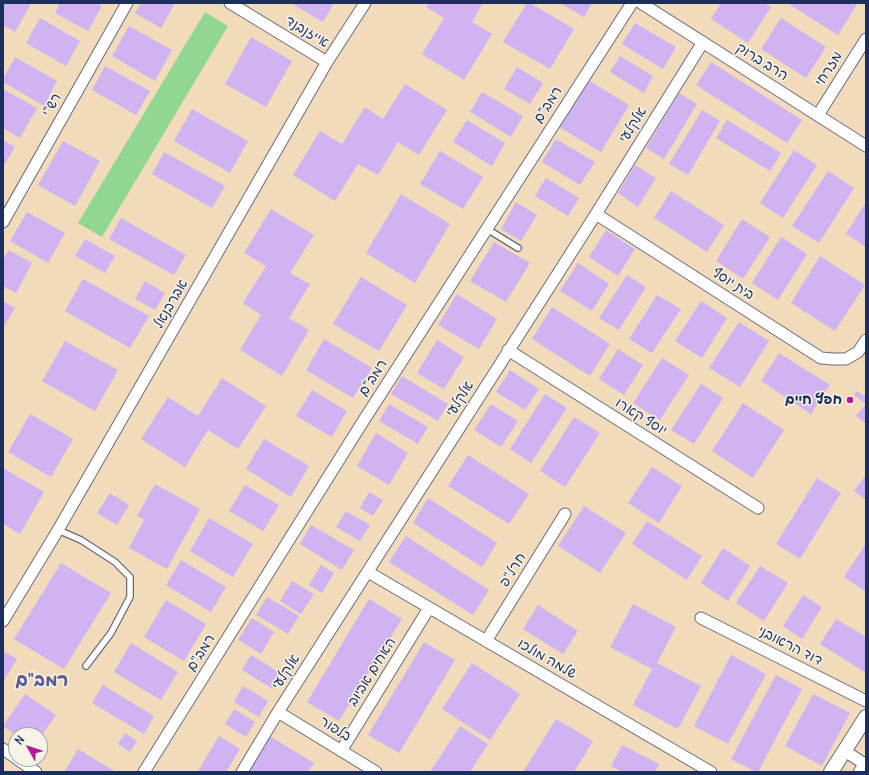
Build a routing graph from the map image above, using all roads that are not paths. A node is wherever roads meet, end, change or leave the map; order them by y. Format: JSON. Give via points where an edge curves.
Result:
{"nodes":[{"id":1,"x":127,"y":3,"type":"edge"},
{"id":2,"x":230,"y":3,"type":"edge"},
{"id":3,"x":365,"y":3,"type":"edge"},
{"id":4,"x":632,"y":3,"type":"edge"},
{"id":5,"x":642,"y":3,"type":"edge"},
{"id":6,"x":866,"y":39,"type":"edge"},
{"id":7,"x":703,"y":42,"type":"junction"},
{"id":8,"x":327,"y":62,"type":"junction"},
{"id":9,"x":818,"y":115,"type":"junction"},
{"id":10,"x":866,"y":146,"type":"edge"},
{"id":11,"x":596,"y":214,"type":"junction"},
{"id":12,"x":3,"y":222,"type":"edge"},
{"id":13,"x":487,"y":228,"type":"junction"},
{"id":14,"x":518,"y":248,"type":"dead end"},
{"id":15,"x":866,"y":340,"type":"edge"},
{"id":16,"x":508,"y":350,"type":"junction"},
{"id":17,"x":758,"y":508,"type":"dead end"},
{"id":18,"x":565,"y":514,"type":"dead end"},
{"id":19,"x":58,"y":530,"type":"junction"},
{"id":20,"x":368,"y":572,"type":"junction"},
{"id":21,"x":429,"y":608,"type":"junction"},
{"id":22,"x":701,"y":618,"type":"dead end"},
{"id":23,"x":3,"y":621,"type":"edge"},
{"id":24,"x":486,"y":641,"type":"junction"},
{"id":25,"x":86,"y":666,"type":"dead end"},
{"id":26,"x":866,"y":700,"type":"edge"},
{"id":27,"x":278,"y":712,"type":"junction"},
{"id":28,"x":866,"y":717,"type":"edge"},
{"id":29,"x":341,"y":750,"type":"junction"},
{"id":30,"x":844,"y":751,"type":"junction"},
{"id":31,"x":866,"y":764,"type":"edge"},
{"id":32,"x":144,"y":772,"type":"edge"},
{"id":33,"x":242,"y":772,"type":"edge"},
{"id":34,"x":376,"y":772,"type":"edge"},
{"id":35,"x":711,"y":772,"type":"edge"},
{"id":36,"x":831,"y":772,"type":"edge"},
{"id":37,"x":861,"y":772,"type":"edge"}],
"edges":[{"from":1,"to":12,"type":"street","name":"רש\"י"},
{"from":2,"to":8,"type":"street","name":"אייזנבנד"},
{"from":3,"to":8,"type":"street","name":"אברבנאל"},
{"from":4,"to":13,"type":"street","name":"רמב\"ם"},
{"from":5,"to":7,"type":"street","name":"הרב ברוק"},
{"from":6,"to":9,"type":"street","name":"מזרחי"},
{"from":7,"to":9,"type":"street","name":"הרב ברוק"},
{"from":7,"to":11,"type":"street","name":"אלקלעי"},
{"from":8,"to":19,"type":"street","name":"אברבנאל"},
{"from":9,"to":10,"type":"street","name":"הרב ברוק"},
{"from":11,"to":15,"type":"street","name":"בית יוסף","via":[[821,358],[846,359],[858,352]]},
{"from":11,"to":16,"type":"street","name":"אלקלעי"},
{"from":13,"to":14,"type":"lane"},
{"from":13,"to":32,"type":"street","name":"רמב\"ם"},
{"from":16,"to":17,"type":"street","name":"יוסף קארו"},
{"from":16,"to":20,"type":"street","name":"אלקלעי"},
{"from":18,"to":24,"type":"street","name":"חרל\"פ"},
{"from":19,"to":23,"type":"street","name":"אברבנאל"},
{"from":19,"to":25,"type":"lane","via":[[82,540],[115,562],[130,577],[130,597],[111,633]]},
{"from":20,"to":21,"type":"street","name":"שלמה מולכו"},
{"from":20,"to":27,"type":"street","name":"אלקלעי"},
{"from":21,"to":24,"type":"street","name":"שלמה מולכו"},
{"from":21,"to":29,"type":"street","name":"האחים אביוב"},
{"from":22,"to":26,"type":"street","name":"דוד הראובני"},
{"from":24,"to":35,"type":"street","name":"שלמה מולכו"},
{"from":27,"to":29,"type":"street","name":"בלפור"},
{"from":27,"to":33,"type":"street","name":"אלקלעי"},
{"from":28,"to":30,"type":"street"},
{"from":29,"to":34,"type":"street","name":"בלפור"},
{"from":30,"to":31,"type":"street"},
{"from":30,"to":36,"type":"street"},
{"from":31,"to":37,"type":"street"}]}
